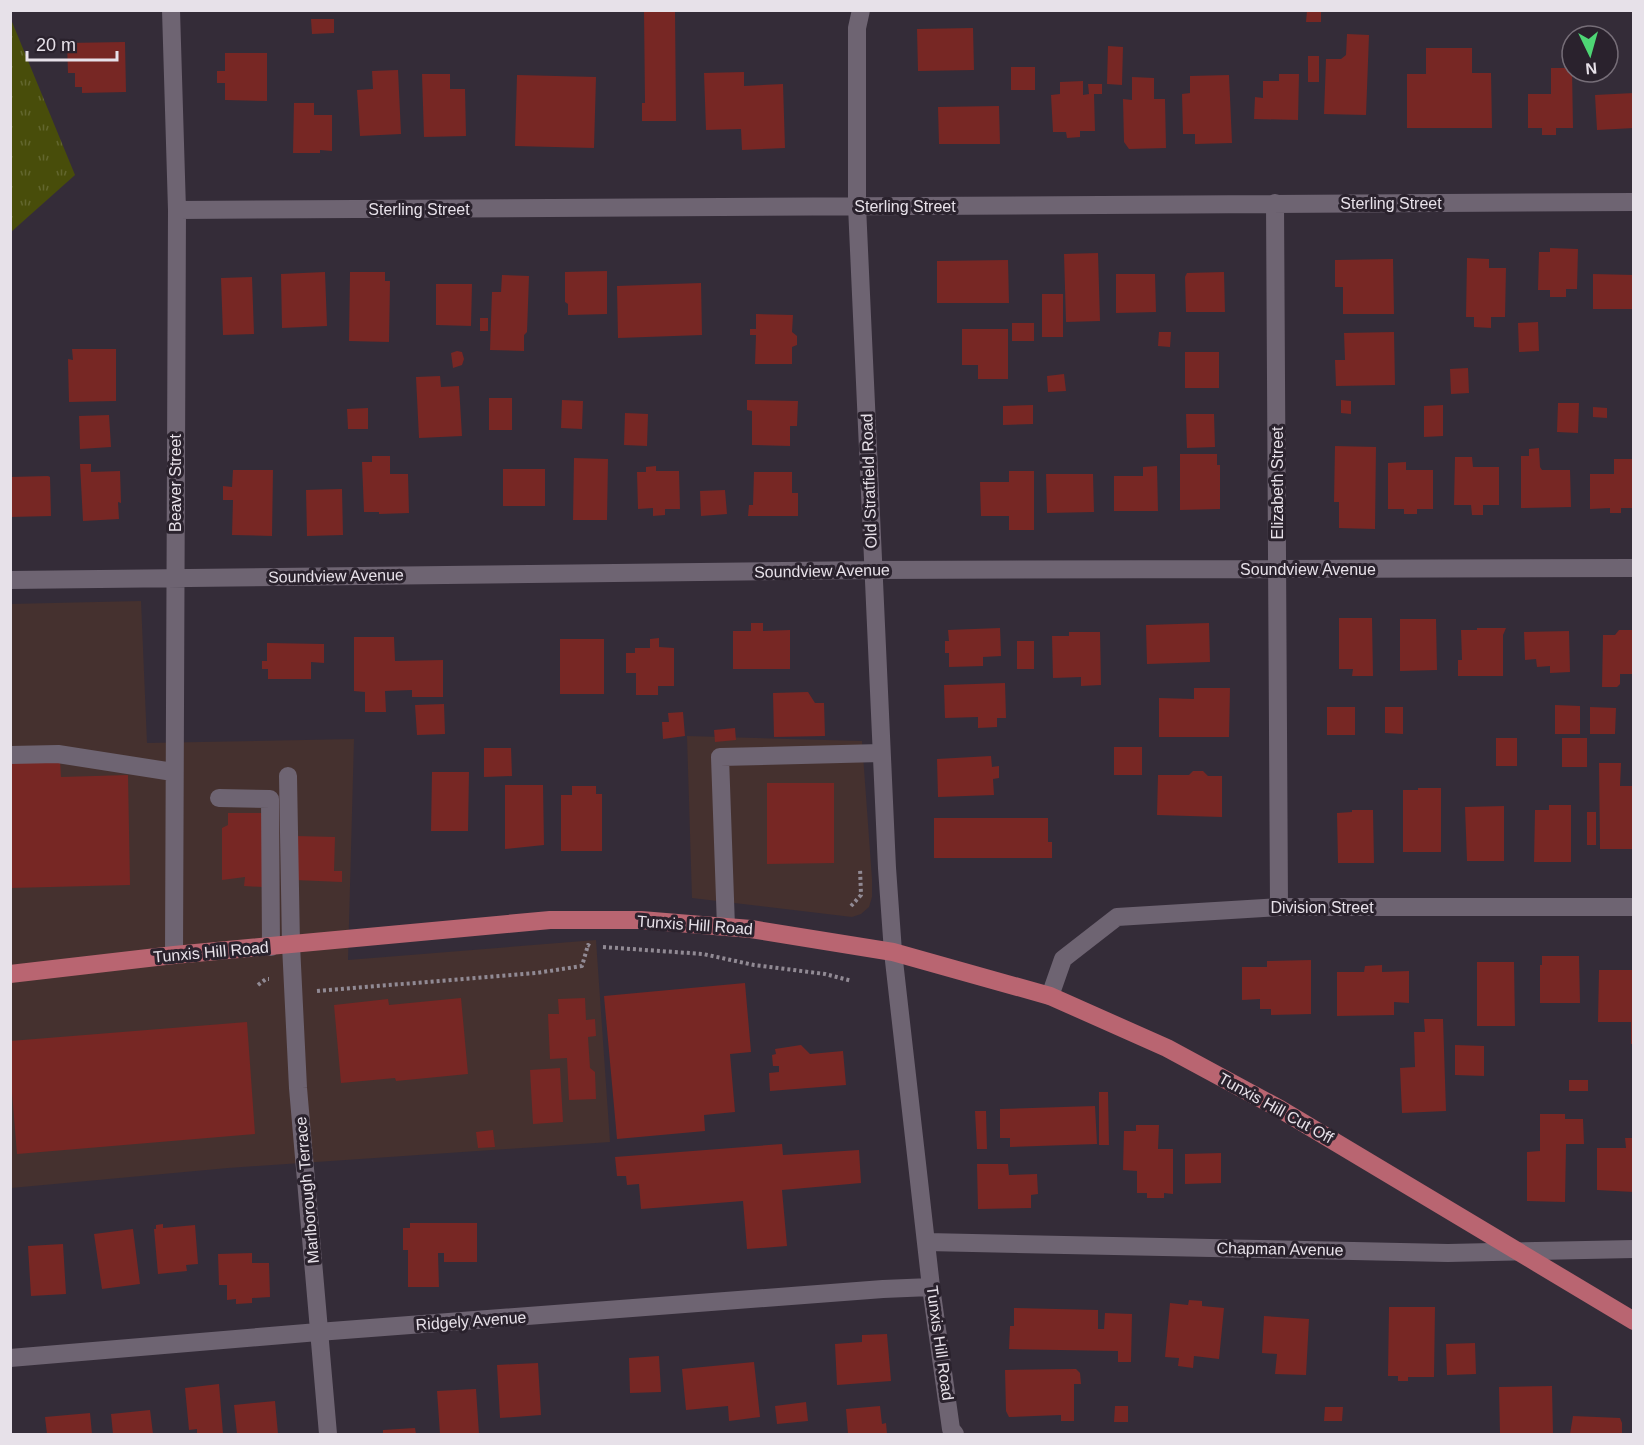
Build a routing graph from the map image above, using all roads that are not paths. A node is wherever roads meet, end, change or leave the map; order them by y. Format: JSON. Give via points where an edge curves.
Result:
{"nodes":[{"id":1,"x":171,"y":10,"type":"edge"},
{"id":2,"x":861,"y":10,"type":"edge"},
{"id":3,"x":1634,"y":202,"type":"edge"},
{"id":4,"x":1275,"y":203,"type":"junction"},
{"id":5,"x":857,"y":206,"type":"junction"},
{"id":6,"x":177,"y":210,"type":"junction"},
{"id":7,"x":1634,"y":568,"type":"edge"},
{"id":8,"x":1278,"y":569,"type":"junction"},
{"id":9,"x":872,"y":570,"type":"junction"},
{"id":10,"x":175,"y":578,"type":"junction"},
{"id":11,"x":10,"y":580,"type":"edge"},
{"id":12,"x":881,"y":753,"type":"junction"},
{"id":13,"x":10,"y":755,"type":"edge"},
{"id":14,"x":173,"y":772,"type":"junction"},
{"id":15,"x":288,"y":776,"type":"dead end"},
{"id":16,"x":219,"y":798,"type":"dead end"},
{"id":17,"x":1279,"y":907,"type":"junction"},
{"id":18,"x":1634,"y":908,"type":"edge"},
{"id":19,"x":726,"y":927,"type":"junction"},
{"id":20,"x":291,"y":945,"type":"junction"},
{"id":21,"x":271,"y":947,"type":"junction"},
{"id":22,"x":893,"y":952,"type":"junction"},
{"id":23,"x":174,"y":955,"type":"junction"},
{"id":24,"x":10,"y":974,"type":"edge"},
{"id":25,"x":1050,"y":996,"type":"junction"},
{"id":26,"x":927,"y":1242,"type":"junction"},
{"id":27,"x":1634,"y":1249,"type":"edge"},
{"id":28,"x":1519,"y":1251,"type":"junction"},
{"id":29,"x":931,"y":1287,"type":"junction"},
{"id":30,"x":1634,"y":1320,"type":"edge"},
{"id":31,"x":318,"y":1332,"type":"junction"},
{"id":32,"x":10,"y":1358,"type":"edge"},
{"id":33,"x":953,"y":1432,"type":"edge"},
{"id":34,"x":328,"y":1434,"type":"edge"}],
"edges":[{"from":1,"to":6,"type":"street","name":"Beaver Street"},
{"from":2,"to":5,"type":"street","name":"Old Stratfield Road","via":[[857,28]]},
{"from":3,"to":4,"type":"street","name":"Sterling Street"},
{"from":4,"to":5,"type":"street","name":"Sterling Street"},
{"from":4,"to":8,"type":"street","name":"Elizabeth Street"},
{"from":5,"to":6,"type":"street","name":"Sterling Street"},
{"from":5,"to":9,"type":"street","name":"Old Stratfield Road"},
{"from":6,"to":10,"type":"street","name":"Beaver Street"},
{"from":7,"to":8,"type":"street","name":"Soundview Avenue"},
{"from":8,"to":9,"type":"street","name":"Soundview Avenue"},
{"from":8,"to":17,"type":"street","name":"Elizabeth Street"},
{"from":9,"to":10,"type":"street","name":"Soundview Avenue"},
{"from":9,"to":12,"type":"street","name":"Old Stratfield Road"},
{"from":10,"to":11,"type":"street","name":"Soundview Avenue"},
{"from":10,"to":14,"type":"street","name":"Beaver Street"},
{"from":12,"to":19,"type":"street","via":[[720,757]]},
{"from":12,"to":22,"type":"street","name":"Old Stratfield Road"},
{"from":13,"to":14,"type":"street","via":[[58,754]]},
{"from":14,"to":23,"type":"street","name":"Beaver Street"},
{"from":15,"to":20,"type":"street","name":"Marlborough Terrace"},
{"from":16,"to":21,"type":"street","via":[[270,799]]},
{"from":17,"to":18,"type":"street","name":"Division Street"},
{"from":17,"to":25,"type":"street","name":"Division Street","via":[[1117,917],[1063,959]]},
{"from":19,"to":20,"type":"main road","name":"Tunxis Hill Road","via":[[641,920],[550,920]]},
{"from":19,"to":22,"type":"main road","name":"Tunxis Hill Road"},
{"from":20,"to":21,"type":"main road","name":"Tunxis Hill Road"},
{"from":20,"to":31,"type":"street","name":"Marlborough Terrace"},
{"from":21,"to":23,"type":"main road","name":"Tunxis Hill Road"},
{"from":22,"to":25,"type":"main road","name":"Tunxis Hill Cut Off"},
{"from":22,"to":26,"type":"street","name":"Tunxis Hill Road"},
{"from":23,"to":24,"type":"main road","name":"Tunxis Hill Road"},
{"from":25,"to":28,"type":"main road","name":"Tunxis Hill Cut Off","via":[[1167,1048],[1280,1109]]},
{"from":26,"to":28,"type":"street","name":"Chapman Avenue","via":[[1448,1253]]},
{"from":26,"to":29,"type":"street","name":"Tunxis Hill Road"},
{"from":27,"to":28,"type":"street","name":"Chapman Avenue"},
{"from":28,"to":30,"type":"main road","name":"Tunxis Hill Cut Off"},
{"from":29,"to":31,"type":"street","name":"Ridgely Avenue"},
{"from":29,"to":33,"type":"street","name":"Tunxis Hill Road"},
{"from":31,"to":32,"type":"street","name":"Ridgely Avenue"},
{"from":31,"to":34,"type":"street","name":"Marlborough Terrace"}]}
